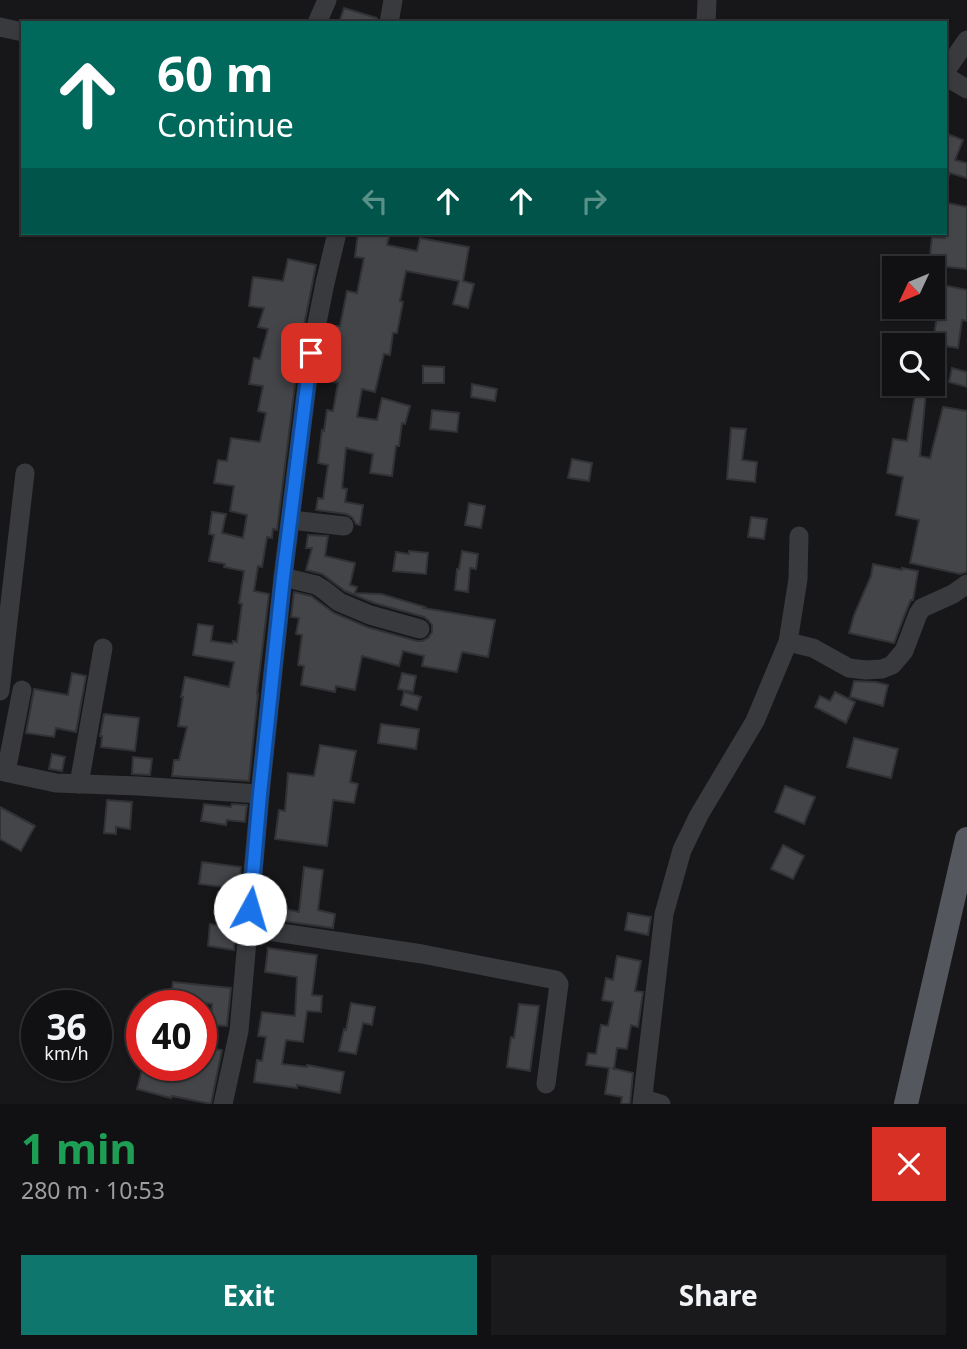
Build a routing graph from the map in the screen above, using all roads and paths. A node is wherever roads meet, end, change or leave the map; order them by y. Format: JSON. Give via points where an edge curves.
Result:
{"nodes":[{"id":1,"x":327,"y":0,"type":"edge"},
{"id":2,"x":393,"y":0,"type":"edge"},
{"id":3,"x":706,"y":0,"type":"edge"},
{"id":4,"x":318,"y":21,"type":"edge"},
{"id":5,"x":390,"y":21,"type":"edge"},
{"id":6,"x":706,"y":21,"type":"edge"},
{"id":7,"x":0,"y":27,"type":"edge"},
{"id":8,"x":21,"y":32,"type":"edge"},
{"id":9,"x":967,"y":40,"type":"edge"},
{"id":10,"x":947,"y":71,"type":"edge"},
{"id":11,"x":947,"y":75,"type":"edge"},
{"id":12,"x":967,"y":89,"type":"edge"},
{"id":13,"x":337,"y":235,"type":"edge"},
{"id":14,"x":25,"y":473,"type":"dead end"},
{"id":15,"x":291,"y":520,"type":"junction"},
{"id":16,"x":344,"y":526,"type":"dead end"},
{"id":17,"x":799,"y":536,"type":"dead end"},
{"id":18,"x":283,"y":577,"type":"junction"},
{"id":19,"x":967,"y":584,"type":"edge"},
{"id":20,"x":420,"y":629,"type":"dead end"},
{"id":21,"x":788,"y":642,"type":"junction"},
{"id":22,"x":103,"y":648,"type":"dead end"},
{"id":23,"x":22,"y":690,"type":"dead end"},
{"id":24,"x":0,"y":691,"type":"edge"},
{"id":25,"x":3,"y":771,"type":"edge"},
{"id":26,"x":79,"y":784,"type":"junction"},
{"id":27,"x":260,"y":794,"type":"junction"},
{"id":28,"x":967,"y":839,"type":"edge"},
{"id":29,"x":248,"y":929,"type":"junction"},
{"id":30,"x":546,"y":1084,"type":"dead end"},
{"id":31,"x":649,"y":1102,"type":"edge"},
{"id":32,"x":223,"y":1104,"type":"edge"},
{"id":33,"x":906,"y":1104,"type":"edge"}],
"edges":[{"from":1,"to":4,"type":"street"},
{"from":2,"to":5,"type":"street"},
{"from":3,"to":6,"type":"street"},
{"from":7,"to":8,"type":"street"},
{"from":9,"to":10,"type":"street"},
{"from":11,"to":12,"type":"street"},
{"from":13,"to":15,"type":"street","via":[[311,353]]},
{"from":14,"to":24,"type":"street"},
{"from":15,"to":16,"type":"street"},
{"from":15,"to":18,"type":"street"},
{"from":17,"to":21,"type":"street"},
{"from":18,"to":20,"type":"street","via":[[316,585],[339,602],[370,615]]},
{"from":18,"to":27,"type":"street"},
{"from":19,"to":21,"type":"street","via":[[922,608],[904,651],[882,669],[849,668],[813,648]]},
{"from":21,"to":31,"type":"street","via":[[755,721],[682,850],[664,914]]},
{"from":22,"to":26,"type":"street"},
{"from":23,"to":25,"type":"street"},
{"from":25,"to":26,"type":"street"},
{"from":26,"to":27,"type":"street"},
{"from":27,"to":29,"type":"street"},
{"from":28,"to":33,"type":"main road"},
{"from":29,"to":30,"type":"street","via":[[422,954],[556,980]]},
{"from":29,"to":32,"type":"street","via":[[239,1031]]}]}
